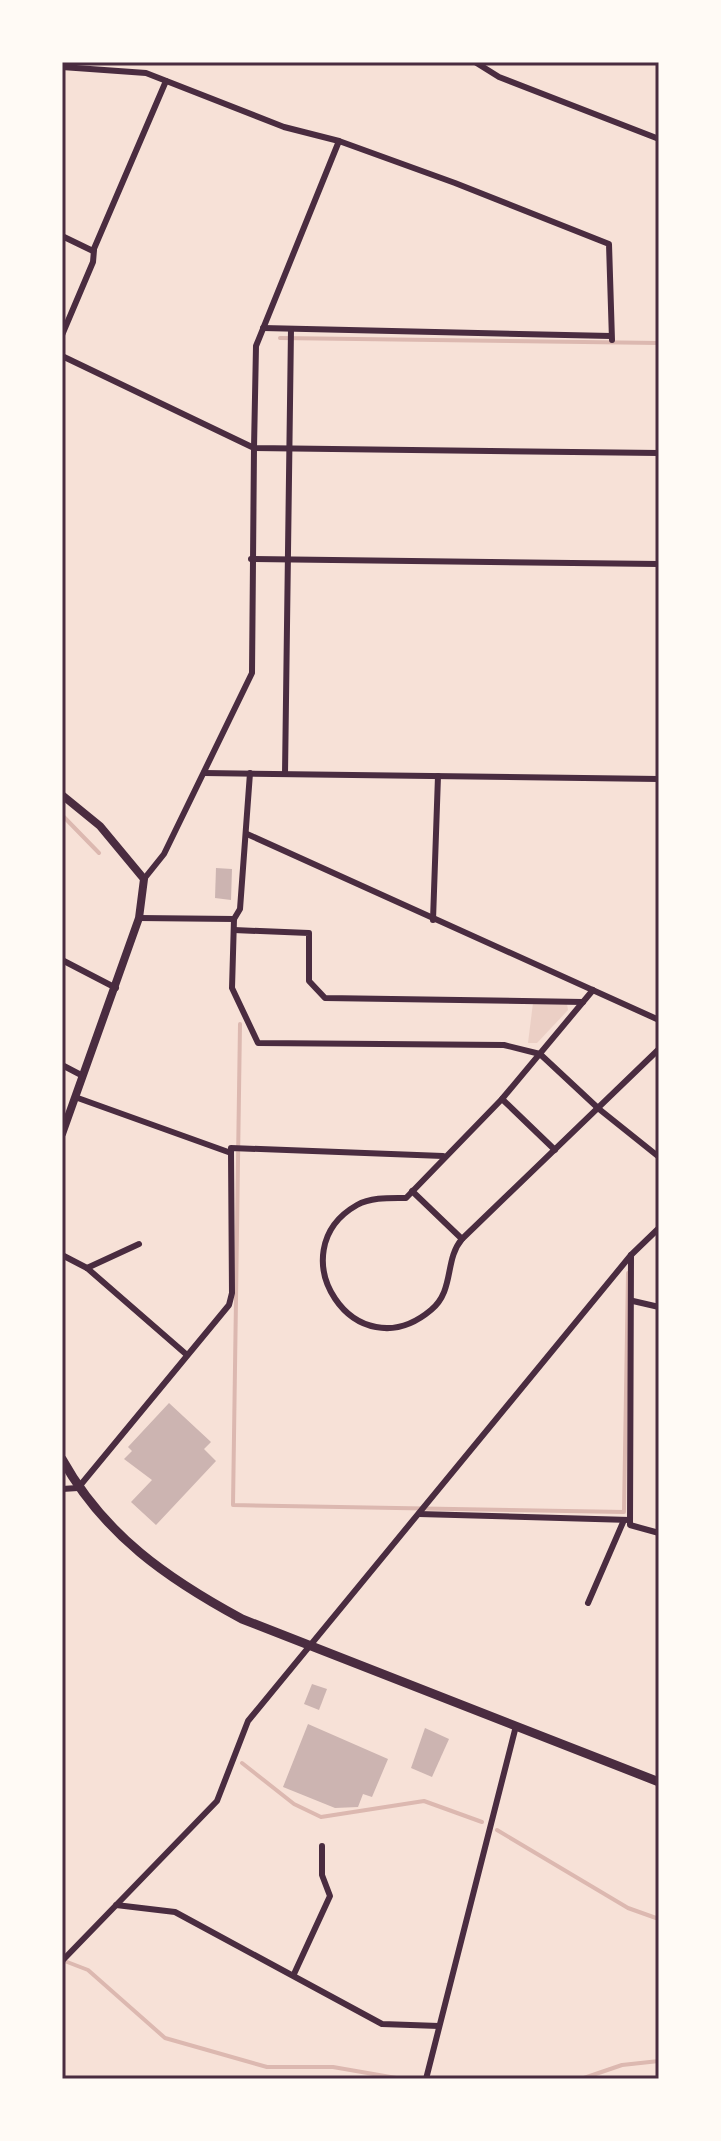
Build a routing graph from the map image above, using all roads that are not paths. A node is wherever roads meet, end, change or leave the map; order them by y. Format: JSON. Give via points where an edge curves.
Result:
{"nodes":[{"id":1,"x":475,"y":62,"type":"edge"},
{"id":2,"x":62,"y":67,"type":"edge"},
{"id":3,"x":166,"y":81,"type":"junction"},
{"id":4,"x":659,"y":139,"type":"edge"},
{"id":5,"x":339,"y":141,"type":"junction"},
{"id":6,"x":62,"y":236,"type":"edge"},
{"id":7,"x":94,"y":250,"type":"junction"},
{"id":8,"x":263,"y":328,"type":"junction"},
{"id":9,"x":291,"y":329,"type":"junction"},
{"id":10,"x":62,"y":335,"type":"edge"},
{"id":11,"x":62,"y":356,"type":"edge"},
{"id":12,"x":254,"y":448,"type":"junction"},
{"id":13,"x":290,"y":449,"type":"junction"},
{"id":14,"x":659,"y":453,"type":"edge"},
{"id":15,"x":251,"y":559,"type":"junction"},
{"id":16,"x":289,"y":560,"type":"junction"},
{"id":17,"x":659,"y":564,"type":"edge"},
{"id":18,"x":204,"y":773,"type":"junction"},
{"id":19,"x":250,"y":773,"type":"junction"},
{"id":20,"x":285,"y":774,"type":"junction"},
{"id":21,"x":438,"y":776,"type":"junction"},
{"id":22,"x":659,"y":779,"type":"edge"},
{"id":23,"x":62,"y":795,"type":"edge"},
{"id":24,"x":247,"y":834,"type":"junction"},
{"id":25,"x":144,"y":879,"type":"junction"},
{"id":26,"x":139,"y":918,"type":"junction"},
{"id":27,"x":234,"y":919,"type":"junction"},
{"id":28,"x":433,"y":920,"type":"junction"},
{"id":29,"x":234,"y":930,"type":"junction"},
{"id":30,"x":62,"y":960,"type":"edge"},
{"id":31,"x":116,"y":988,"type":"junction"},
{"id":32,"x":593,"y":990,"type":"junction"},
{"id":33,"x":583,"y":1002,"type":"junction"},
{"id":34,"x":659,"y":1020,"type":"edge"},
{"id":35,"x":659,"y":1049,"type":"edge"},
{"id":36,"x":540,"y":1054,"type":"junction"},
{"id":37,"x":62,"y":1065,"type":"edge"},
{"id":38,"x":83,"y":1076,"type":"junction"},
{"id":39,"x":75,"y":1097,"type":"junction"},
{"id":40,"x":502,"y":1099,"type":"junction"},
{"id":41,"x":599,"y":1109,"type":"junction"},
{"id":42,"x":62,"y":1134,"type":"edge"},
{"id":43,"x":555,"y":1150,"type":"junction"},
{"id":44,"x":231,"y":1153,"type":"junction"},
{"id":45,"x":443,"y":1156,"type":"junction"},
{"id":46,"x":659,"y":1157,"type":"edge"},
{"id":47,"x":412,"y":1191,"type":"junction"},
{"id":48,"x":659,"y":1228,"type":"edge"},
{"id":49,"x":462,"y":1239,"type":"junction"},
{"id":50,"x":139,"y":1244,"type":"dead end"},
{"id":51,"x":62,"y":1255,"type":"edge"},
{"id":52,"x":631,"y":1255,"type":"junction"},
{"id":53,"x":87,"y":1268,"type":"junction"},
{"id":54,"x":633,"y":1301,"type":"junction"},
{"id":55,"x":659,"y":1307,"type":"edge"},
{"id":56,"x":187,"y":1355,"type":"junction"},
{"id":57,"x":62,"y":1459,"type":"edge"},
{"id":58,"x":78,"y":1488,"type":"junction"},
{"id":59,"x":62,"y":1489,"type":"edge"},
{"id":60,"x":419,"y":1514,"type":"junction"},
{"id":61,"x":627,"y":1520,"type":"junction"},
{"id":62,"x":659,"y":1533,"type":"edge"},
{"id":63,"x":588,"y":1603,"type":"dead end"},
{"id":64,"x":313,"y":1646,"type":"junction"},
{"id":65,"x":516,"y":1724,"type":"junction"},
{"id":66,"x":659,"y":1782,"type":"edge"},
{"id":67,"x":322,"y":1846,"type":"dead end"},
{"id":68,"x":115,"y":1905,"type":"junction"},
{"id":69,"x":63,"y":1958,"type":"edge"},
{"id":70,"x":294,"y":1974,"type":"junction"},
{"id":71,"x":439,"y":2026,"type":"junction"},
{"id":72,"x":426,"y":2079,"type":"edge"}],
"edges":[{"from":1,"to":4,"type":"street","via":[[499,77]]},
{"from":2,"to":3,"type":"street","via":[[146,73]]},
{"from":3,"to":5,"type":"street","via":[[284,127]]},
{"from":3,"to":7,"type":"street"},
{"from":5,"to":8,"type":"street"},
{"from":5,"to":9,"type":"street","via":[[609,244],[612,338]]},
{"from":6,"to":7,"type":"street"},
{"from":7,"to":10,"type":"street"},
{"from":8,"to":9,"type":"street"},
{"from":8,"to":12,"type":"street","via":[[256,346]]},
{"from":9,"to":13,"type":"street"},
{"from":11,"to":12,"type":"street"},
{"from":12,"to":13,"type":"street"},
{"from":12,"to":15,"type":"street"},
{"from":13,"to":14,"type":"street"},
{"from":13,"to":16,"type":"street"},
{"from":15,"to":16,"type":"street"},
{"from":15,"to":18,"type":"street","via":[[252,673]]},
{"from":16,"to":17,"type":"street"},
{"from":16,"to":20,"type":"street"},
{"from":18,"to":19,"type":"street"},
{"from":18,"to":25,"type":"street","via":[[164,854]]},
{"from":19,"to":20,"type":"street"},
{"from":19,"to":24,"type":"street"},
{"from":20,"to":21,"type":"street"},
{"from":21,"to":22,"type":"street"},
{"from":21,"to":28,"type":"street"},
{"from":23,"to":25,"type":"street","via":[[100,826]]},
{"from":24,"to":27,"type":"street","via":[[240,909]]},
{"from":24,"to":28,"type":"street"},
{"from":25,"to":26,"type":"street"},
{"from":26,"to":27,"type":"street"},
{"from":26,"to":31,"type":"street"},
{"from":27,"to":29,"type":"street"},
{"from":28,"to":32,"type":"street"},
{"from":29,"to":33,"type":"street","via":[[309,933],[309,981],[325,998]]},
{"from":29,"to":36,"type":"street","via":[[232,988],[258,1043],[504,1045]]},
{"from":30,"to":31,"type":"street"},
{"from":31,"to":38,"type":"street"},
{"from":32,"to":33,"type":"street"},
{"from":32,"to":34,"type":"street"},
{"from":33,"to":36,"type":"street"},
{"from":35,"to":41,"type":"street"},
{"from":36,"to":40,"type":"street"},
{"from":36,"to":41,"type":"street"},
{"from":37,"to":38,"type":"street"},
{"from":38,"to":39,"type":"street"},
{"from":39,"to":42,"type":"street"},
{"from":39,"to":44,"type":"street"},
{"from":40,"to":43,"type":"street"},
{"from":40,"to":45,"type":"street"},
{"from":41,"to":43,"type":"street"},
{"from":41,"to":46,"type":"street"},
{"from":43,"to":49,"type":"street"},
{"from":44,"to":45,"type":"street","via":[[231,1148]]},
{"from":44,"to":56,"type":"street","via":[[232,1293],[229,1305]]},
{"from":45,"to":47,"type":"street"},
{"from":47,"to":49,"type":"street"},
{"from":47,"to":49,"type":"street","via":[[406,1198],[358,1205],[332,1229],[323,1265],[336,1304],[350,1317],[386,1328],[421,1318],[446,1293],[454,1248]]},
{"from":48,"to":52,"type":"street"},
{"from":50,"to":53,"type":"street"},
{"from":51,"to":53,"type":"street"},
{"from":52,"to":54,"type":"street"},
{"from":52,"to":60,"type":"street"},
{"from":53,"to":56,"type":"street"},
{"from":54,"to":55,"type":"street"},
{"from":54,"to":61,"type":"street"},
{"from":56,"to":58,"type":"street"},
{"from":57,"to":58,"type":"main road"},
{"from":58,"to":59,"type":"street"},
{"from":58,"to":64,"type":"main road","via":[[144,1559],[186,1589],[242,1619]]},
{"from":60,"to":61,"type":"street"},
{"from":60,"to":64,"type":"street"},
{"from":61,"to":62,"type":"street"},
{"from":61,"to":63,"type":"street"},
{"from":64,"to":65,"type":"main road"},
{"from":64,"to":68,"type":"street","via":[[248,1721],[217,1801]]},
{"from":65,"to":66,"type":"main road"},
{"from":65,"to":71,"type":"street"},
{"from":67,"to":70,"type":"street","via":[[322,1875],[330,1896]]},
{"from":68,"to":69,"type":"street"},
{"from":68,"to":70,"type":"street","via":[[175,1912]]},
{"from":70,"to":71,"type":"street","via":[[382,2024]]},
{"from":71,"to":72,"type":"street"}]}
